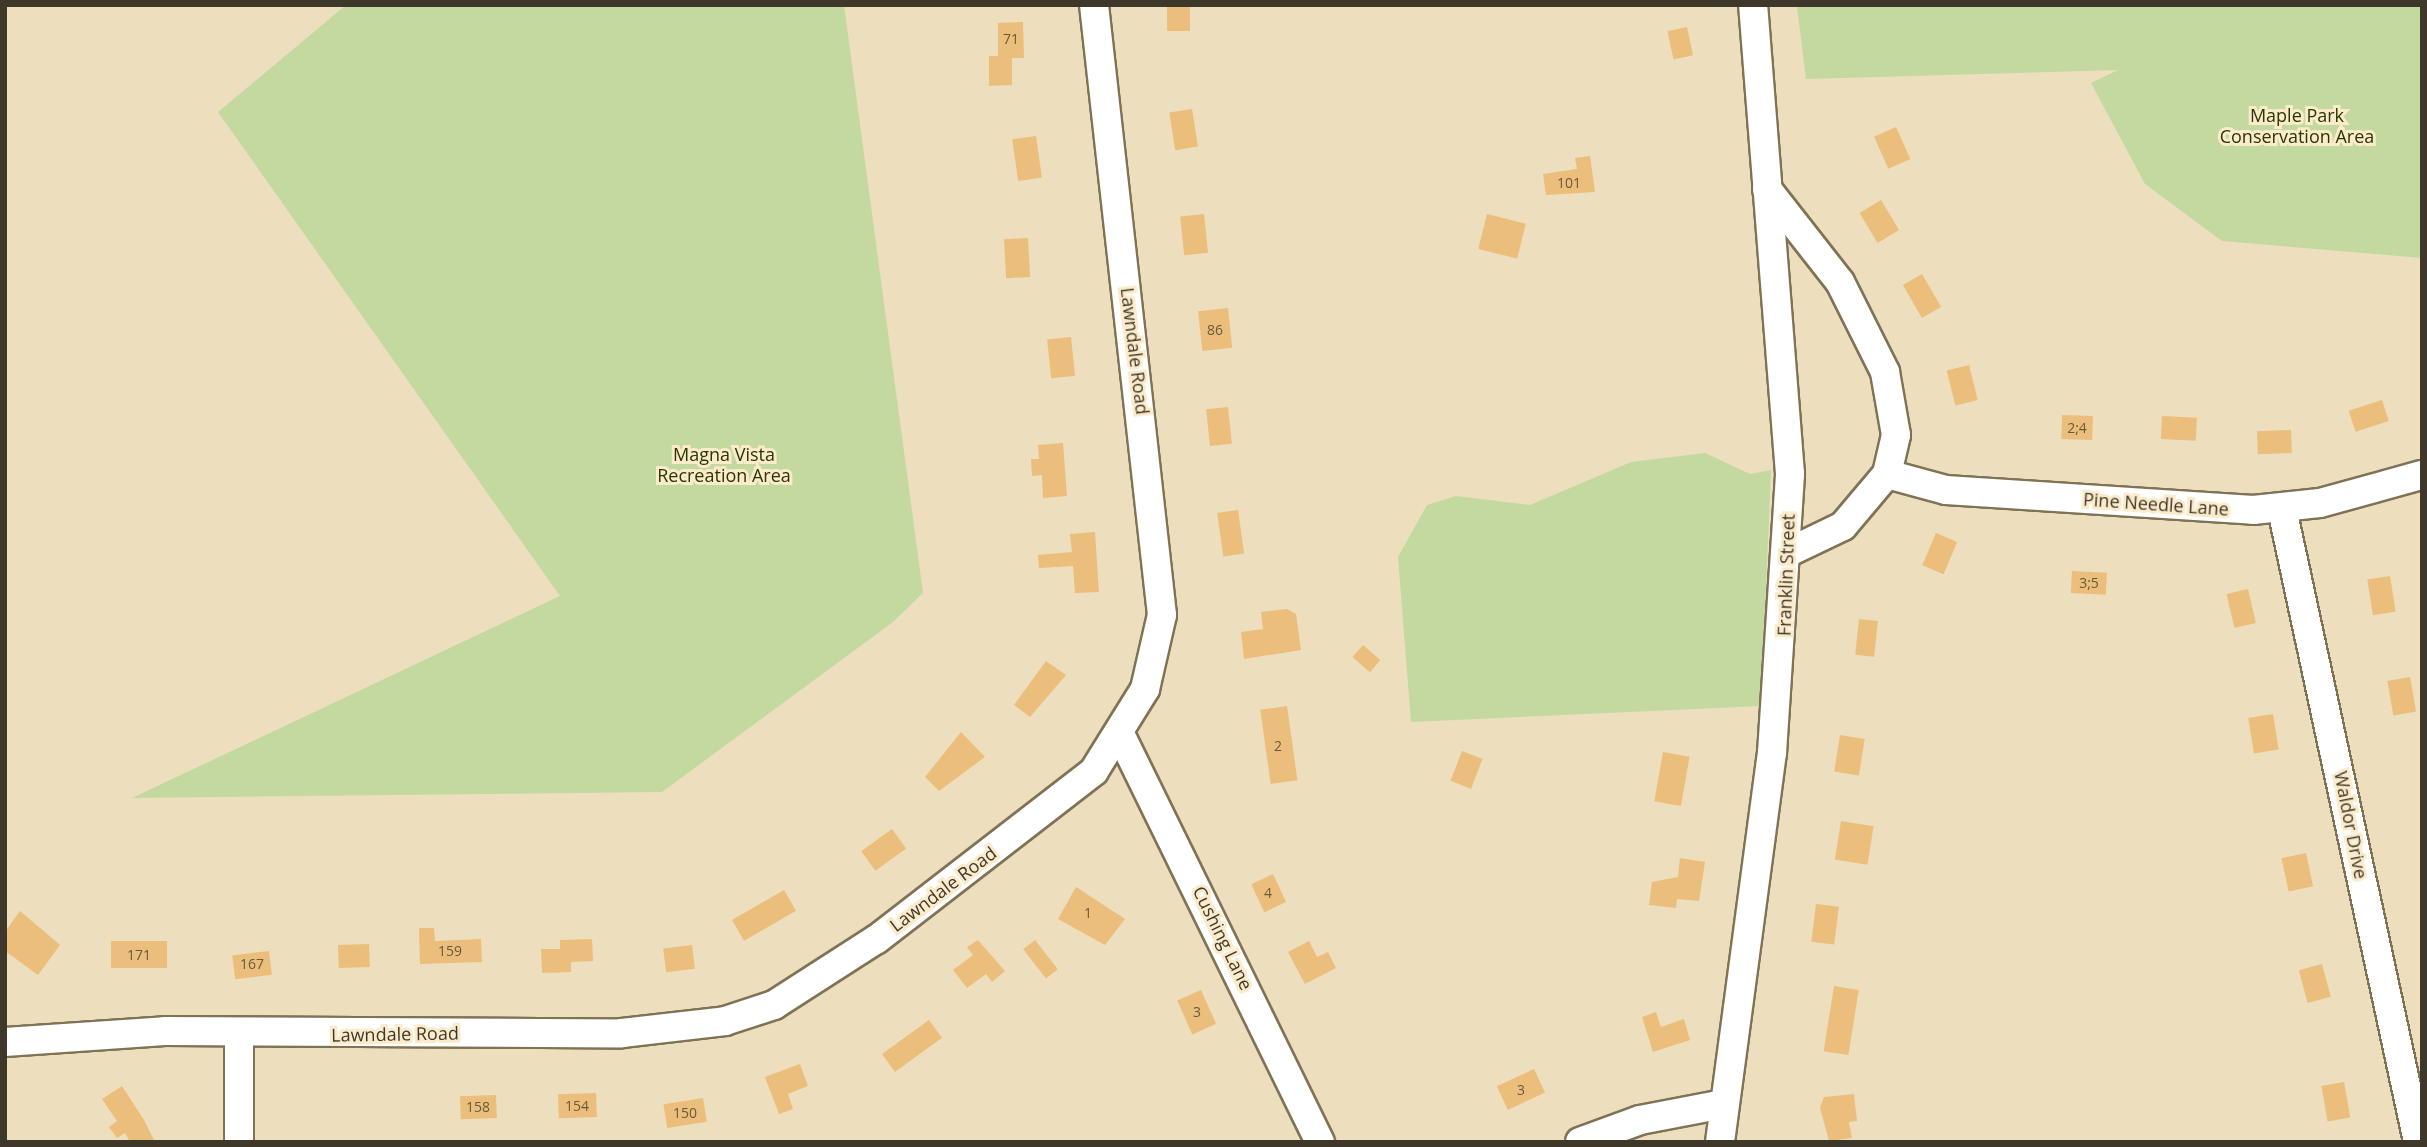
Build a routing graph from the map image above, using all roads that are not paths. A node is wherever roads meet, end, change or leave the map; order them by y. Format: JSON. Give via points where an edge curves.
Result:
{"nodes":[{"id":1,"x":1094,"y":5,"type":"edge"},
{"id":2,"x":1753,"y":5,"type":"edge"},
{"id":3,"x":1767,"y":189,"type":"junction"},
{"id":4,"x":1887,"y":474,"type":"junction"},
{"id":5,"x":2422,"y":475,"type":"edge"},
{"id":6,"x":2282,"y":509,"type":"junction"},
{"id":7,"x":1787,"y":553,"type":"junction"},
{"id":8,"x":1121,"y":736,"type":"junction"},
{"id":9,"x":239,"y":1034,"type":"junction"},
{"id":10,"x":5,"y":1042,"type":"edge"},
{"id":11,"x":2414,"y":1077,"type":"edge"},
{"id":12,"x":1723,"y":1104,"type":"junction"},
{"id":13,"x":239,"y":1142,"type":"edge"},
{"id":14,"x":1321,"y":1142,"type":"edge"},
{"id":15,"x":1580,"y":1142,"type":"edge"},
{"id":16,"x":1720,"y":1142,"type":"edge"},
{"id":17,"x":2418,"y":1142,"type":"edge"}],
"edges":[{"from":1,"to":8,"type":"street","name":"Lawndale Road","via":[[1162,615],[1155,661]]},
{"from":2,"to":3,"type":"street","name":"Franklin Street"},
{"from":3,"to":4,"type":"street","via":[[1840,282],[1885,372],[1896,435]]},
{"from":3,"to":7,"type":"street","name":"Franklin Street","via":[[1788,411]]},
{"from":4,"to":6,"type":"street","name":"Pine Needle Lane","via":[[1947,490]]},
{"from":4,"to":7,"type":"street","via":[[1843,526]]},
{"from":5,"to":6,"type":"street","name":"Pine Needle Lane"},
{"from":6,"to":11,"type":"street","name":"Waldor Drive"},
{"from":7,"to":12,"type":"street","name":"Franklin Street","via":[[1772,753]]},
{"from":8,"to":9,"type":"street","name":"Lawndale Road","via":[[1094,771],[1039,819],[877,939],[762,1009],[692,1028],[622,1033]]},
{"from":8,"to":14,"type":"street","name":"Cushing Lane"},
{"from":9,"to":10,"type":"street","name":"Lawndale Road","via":[[100,1031]]},
{"from":9,"to":13,"type":"street"},
{"from":11,"to":17,"type":"street","name":"Waldor Drive"},
{"from":12,"to":15,"type":"street","via":[[1640,1120]]},
{"from":12,"to":16,"type":"street","name":"Franklin Street"}]}
